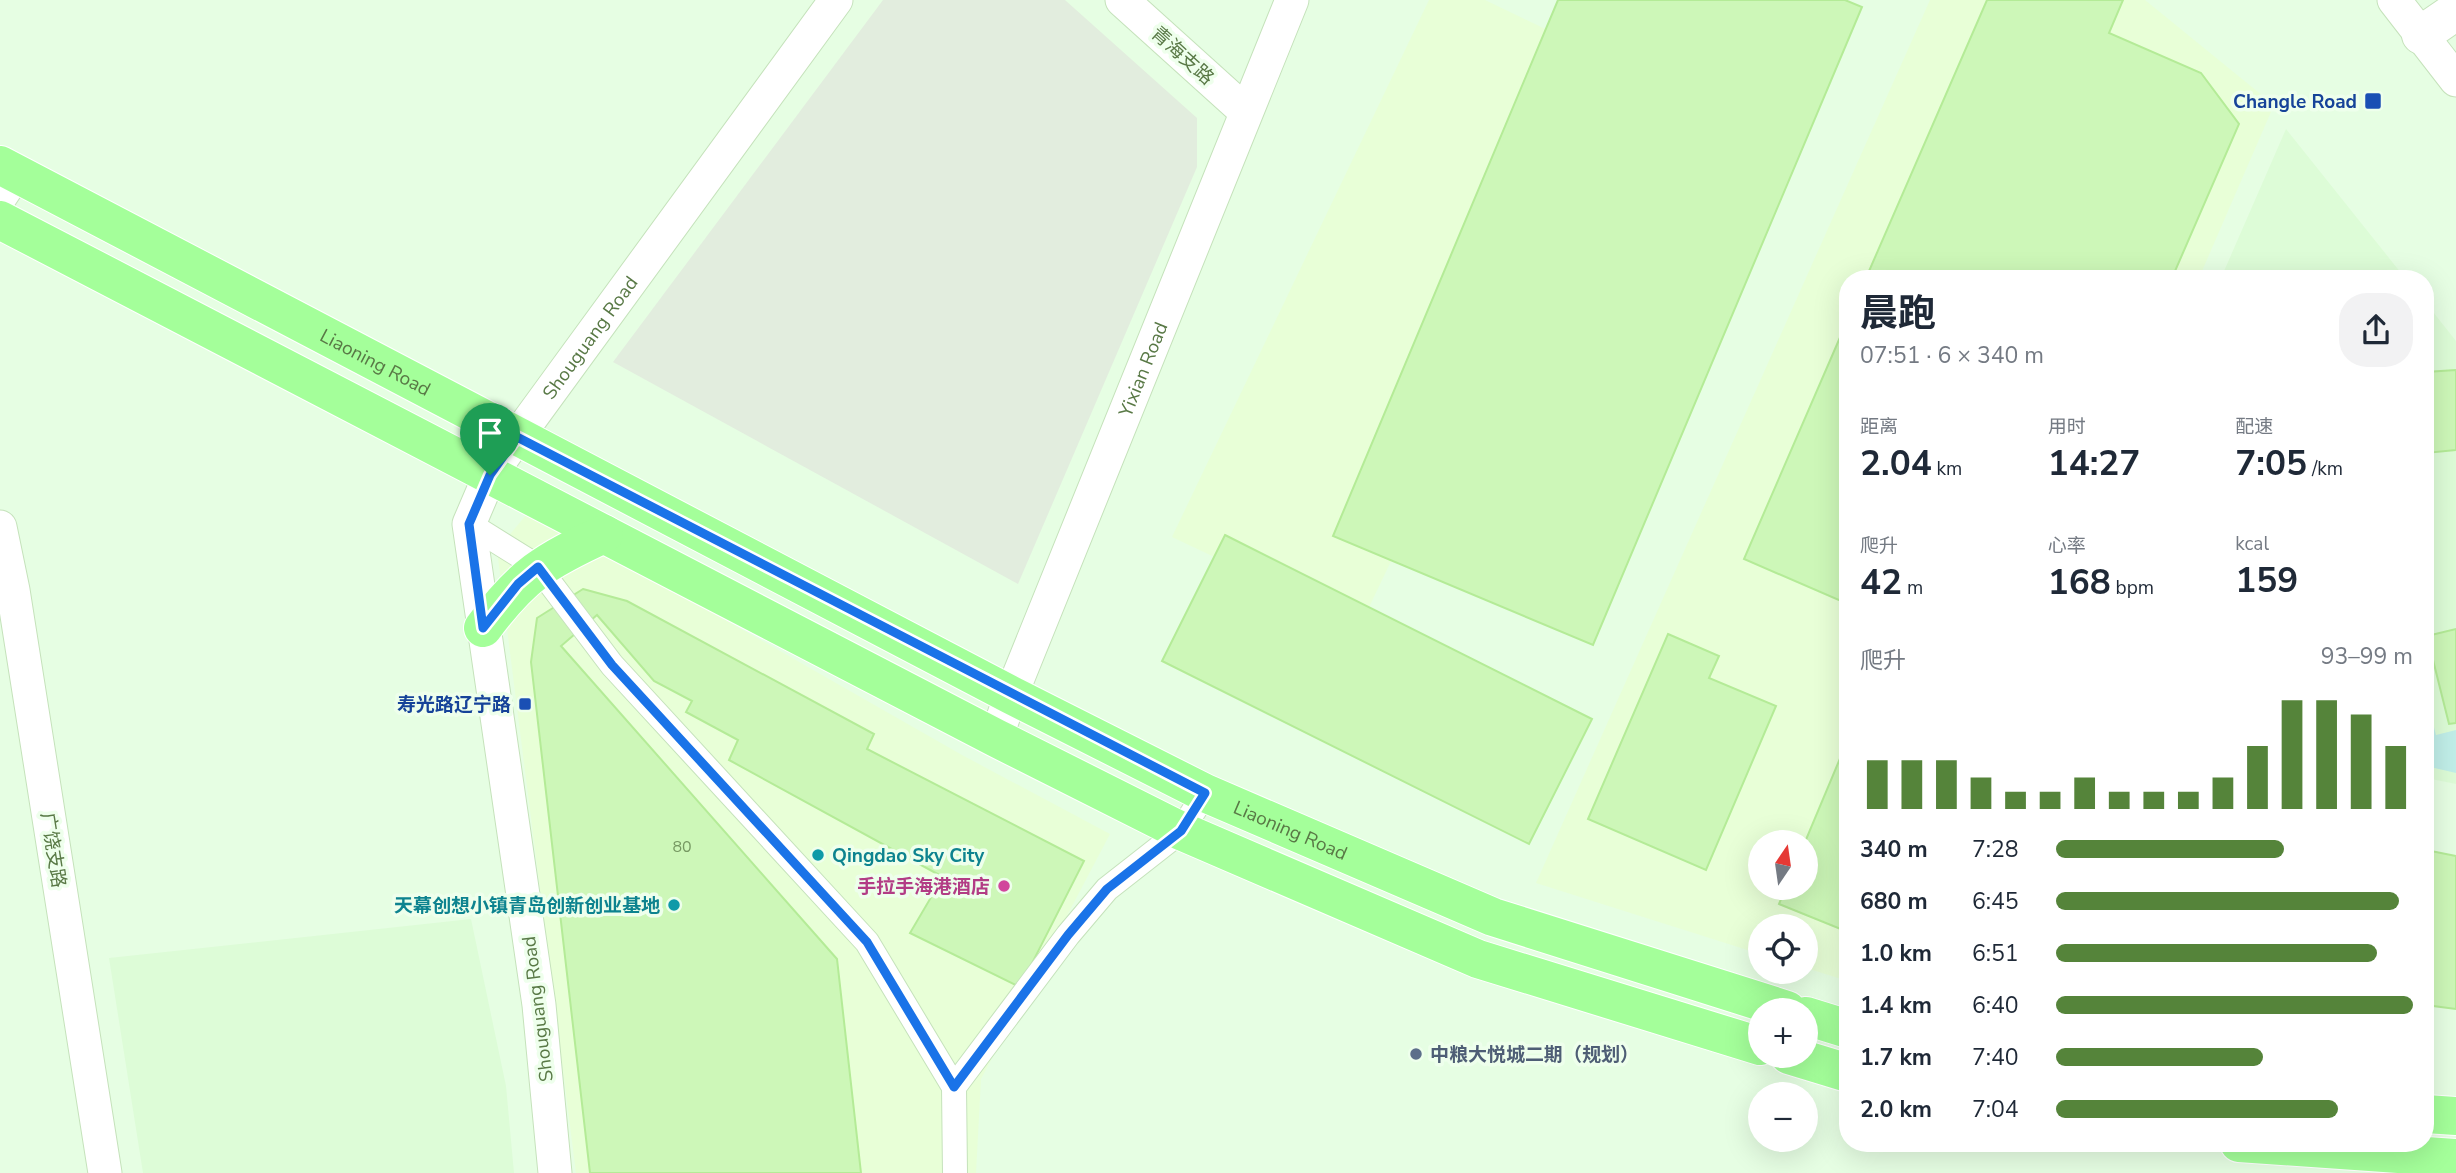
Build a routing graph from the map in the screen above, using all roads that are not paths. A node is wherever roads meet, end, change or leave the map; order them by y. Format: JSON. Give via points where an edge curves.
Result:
{"nodes":[{"id":1,"x":836,"y":0,"type":"edge"},
{"id":2,"x":1122,"y":0,"type":"edge"},
{"id":3,"x":1292,"y":0,"type":"edge"},
{"id":4,"x":2394,"y":0,"type":"edge"},
{"id":5,"x":2456,"y":11,"type":"edge"},
{"id":6,"x":2421,"y":35,"type":"junction"},
{"id":7,"x":2456,"y":80,"type":"edge"},
{"id":8,"x":1245,"y":111,"type":"junction"},
{"id":9,"x":5,"y":178,"type":"edge"},
{"id":10,"x":0,"y":220,"type":"edge"},
{"id":11,"x":517,"y":437,"type":"junction"},
{"id":12,"x":490,"y":475,"type":"junction"},
{"id":13,"x":469,"y":524,"type":"junction"},
{"id":14,"x":0,"y":527,"type":"edge"},
{"id":15,"x":604,"y":534,"type":"junction"},
{"id":16,"x":538,"y":567,"type":"junction"},
{"id":17,"x":483,"y":628,"type":"junction"},
{"id":18,"x":1011,"y":695,"type":"junction"},
{"id":19,"x":996,"y":738,"type":"junction"},
{"id":20,"x":1205,"y":793,"type":"junction"},
{"id":21,"x":1181,"y":831,"type":"junction"},
{"id":22,"x":1749,"y":998,"type":"edge"},
{"id":23,"x":1818,"y":1020,"type":"edge"},
{"id":24,"x":1839,"y":1026,"type":"edge"},
{"id":25,"x":1748,"y":1042,"type":"edge"},
{"id":26,"x":1818,"y":1064,"type":"edge"},
{"id":27,"x":1839,"y":1070,"type":"edge"},
{"id":28,"x":954,"y":1087,"type":"junction"},
{"id":29,"x":2434,"y":1115,"type":"edge"},
{"id":30,"x":2456,"y":1116,"type":"edge"},
{"id":31,"x":2369,"y":1152,"type":"edge"},
{"id":32,"x":2456,"y":1158,"type":"edge"},
{"id":33,"x":105,"y":1173,"type":"edge"},
{"id":34,"x":555,"y":1173,"type":"edge"},
{"id":35,"x":955,"y":1173,"type":"edge"}],
"edges":[{"from":1,"to":11,"type":"street","name":"Shouguang Road"},
{"from":2,"to":8,"type":"street","name":"青海支路"},
{"from":3,"to":8,"type":"street","name":"Yixian Road"},
{"from":4,"to":6,"type":"street"},
{"from":5,"to":6,"type":"street"},
{"from":6,"to":7,"type":"street"},
{"from":8,"to":18,"type":"street","name":"Yixian Road"},
{"from":9,"to":11,"type":"main road","name":"Liaoning Road"},
{"from":10,"to":12,"type":"main road"},
{"from":11,"to":12,"type":"street","name":"Shouguang Road"},
{"from":11,"to":18,"type":"main road","name":"Liaoning Road"},
{"from":12,"to":13,"type":"street","name":"Shouguang Road"},
{"from":12,"to":15,"type":"main road"},
{"from":13,"to":16,"type":"street"},
{"from":13,"to":17,"type":"street","name":"Shouguang Road"},
{"from":14,"to":33,"type":"street","name":"广饶支路"},
{"from":15,"to":16,"type":"main road"},
{"from":15,"to":19,"type":"main road"},
{"from":16,"to":17,"type":"main road"},
{"from":16,"to":28,"type":"street","via":[[612,665],[867,942]]},
{"from":17,"to":34,"type":"street","name":"Shouguang Road","via":[[539,1005]]},
{"from":18,"to":19,"type":"street","name":"Yixian Road"},
{"from":18,"to":20,"type":"main road","name":"Liaoning Road"},
{"from":19,"to":21,"type":"main road"},
{"from":20,"to":21,"type":"street"},
{"from":20,"to":22,"type":"main road","name":"Liaoning Road","via":[[1493,917]]},
{"from":21,"to":25,"type":"main road","via":[[1478,959]]},
{"from":21,"to":28,"type":"street","via":[[1107,889]]},
{"from":23,"to":24,"type":"main road"},
{"from":26,"to":27,"type":"main road"},
{"from":28,"to":35,"type":"street"},
{"from":29,"to":30,"type":"main road"},
{"from":31,"to":32,"type":"main road"}]}
